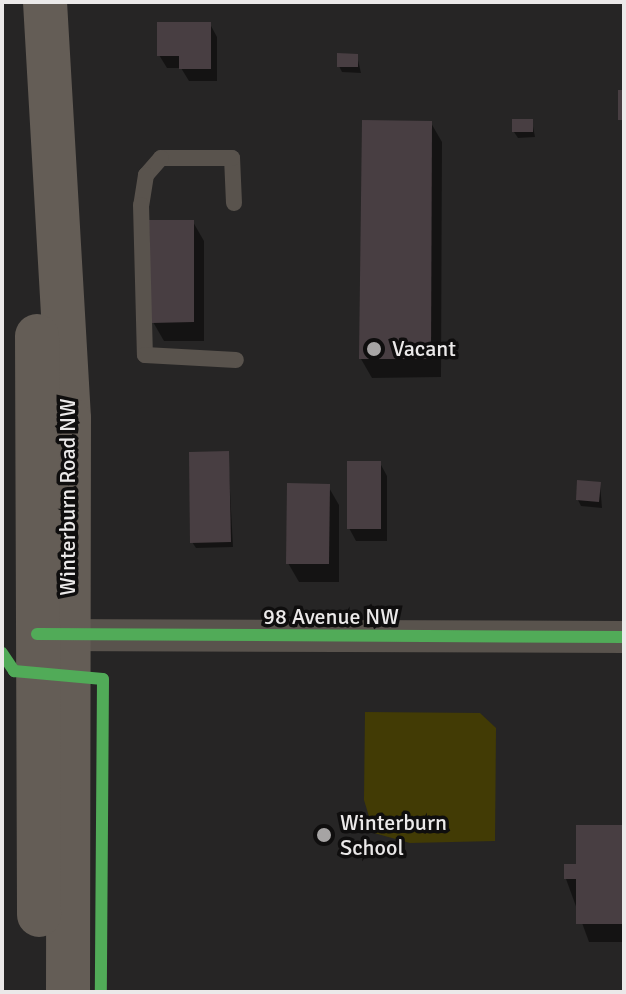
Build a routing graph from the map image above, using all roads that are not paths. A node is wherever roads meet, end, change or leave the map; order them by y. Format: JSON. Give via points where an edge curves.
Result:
{"nodes":[{"id":1,"x":20,"y":2,"type":"edge"},
{"id":2,"x":45,"y":2,"type":"edge"},
{"id":3,"x":234,"y":203,"type":"dead end"},
{"id":4,"x":236,"y":360,"type":"dead end"},
{"id":5,"x":53,"y":635,"type":"junction"},
{"id":6,"x":624,"y":637,"type":"edge"},
{"id":7,"x":39,"y":992,"type":"edge"},
{"id":8,"x":68,"y":992,"type":"edge"}],
"edges":[{"from":1,"to":5,"type":"main road","name":"Winterburn Road NW"},
{"from":2,"to":5,"type":"main road","name":"Winterburn Road NW","via":[[62,222]]},
{"from":3,"to":4,"type":"lane","via":[[232,158],[161,158],[146,175],[141,205],[145,355]]},
{"from":5,"to":6,"type":"street","name":"98 Avenue NW"},
{"from":5,"to":7,"type":"main road","name":"Winterburn Road NW"},
{"from":5,"to":8,"type":"main road","name":"Winterburn Road NW"}]}
